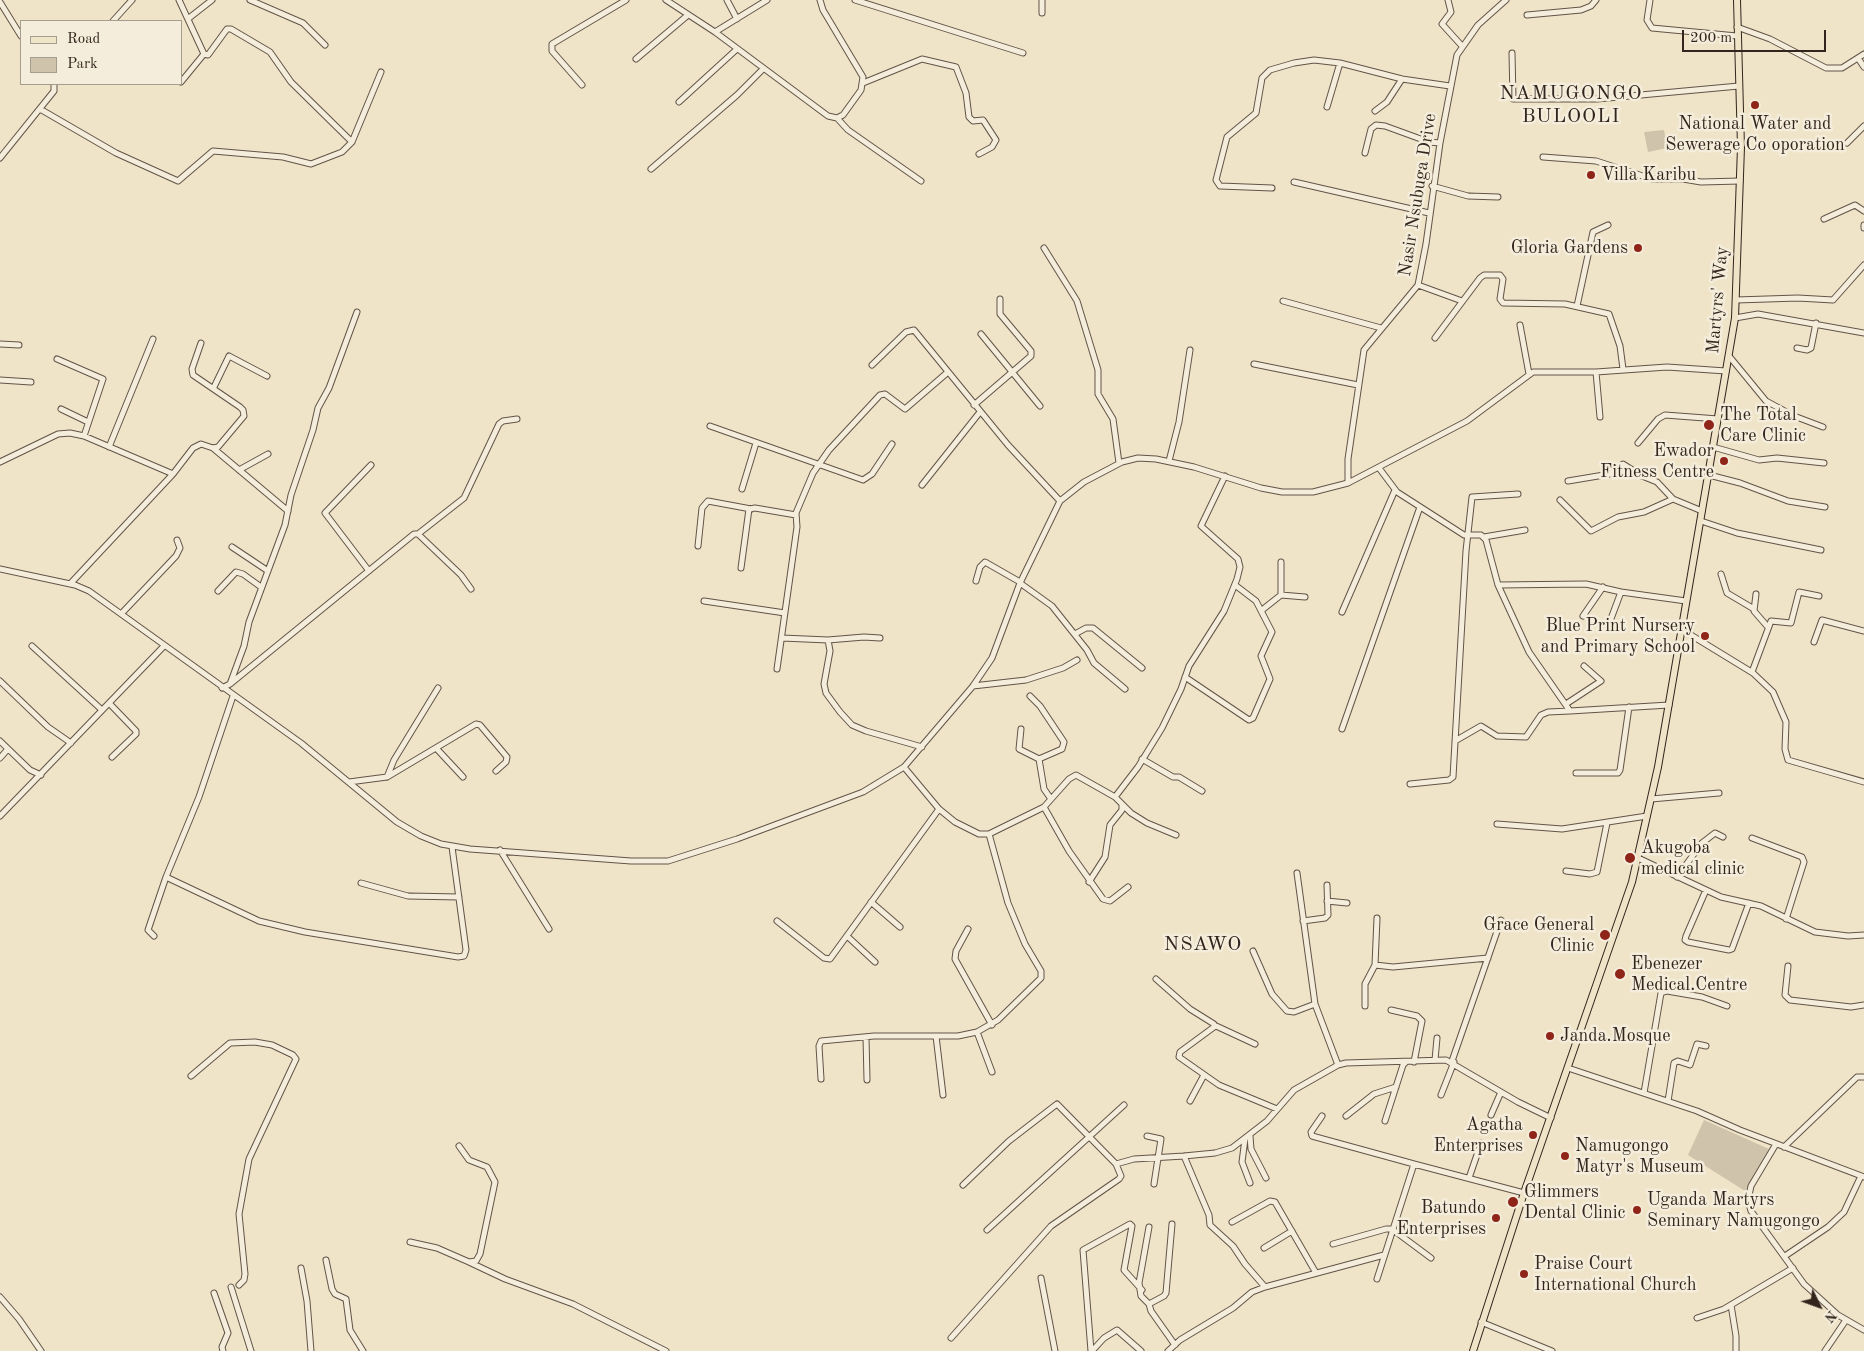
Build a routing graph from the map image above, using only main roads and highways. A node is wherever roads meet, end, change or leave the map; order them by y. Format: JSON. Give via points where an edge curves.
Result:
{"nodes":[{"id":1,"x":1736,"y":0,"type":"edge"},
{"id":2,"x":1473,"y":1351,"type":"edge"}],
"edges":[{"from":1,"to":2,"type":"main road","name":"Martyrs' Way","via":[[1740,182],[1735,318],[1651,799],[1628,893]]}]}
